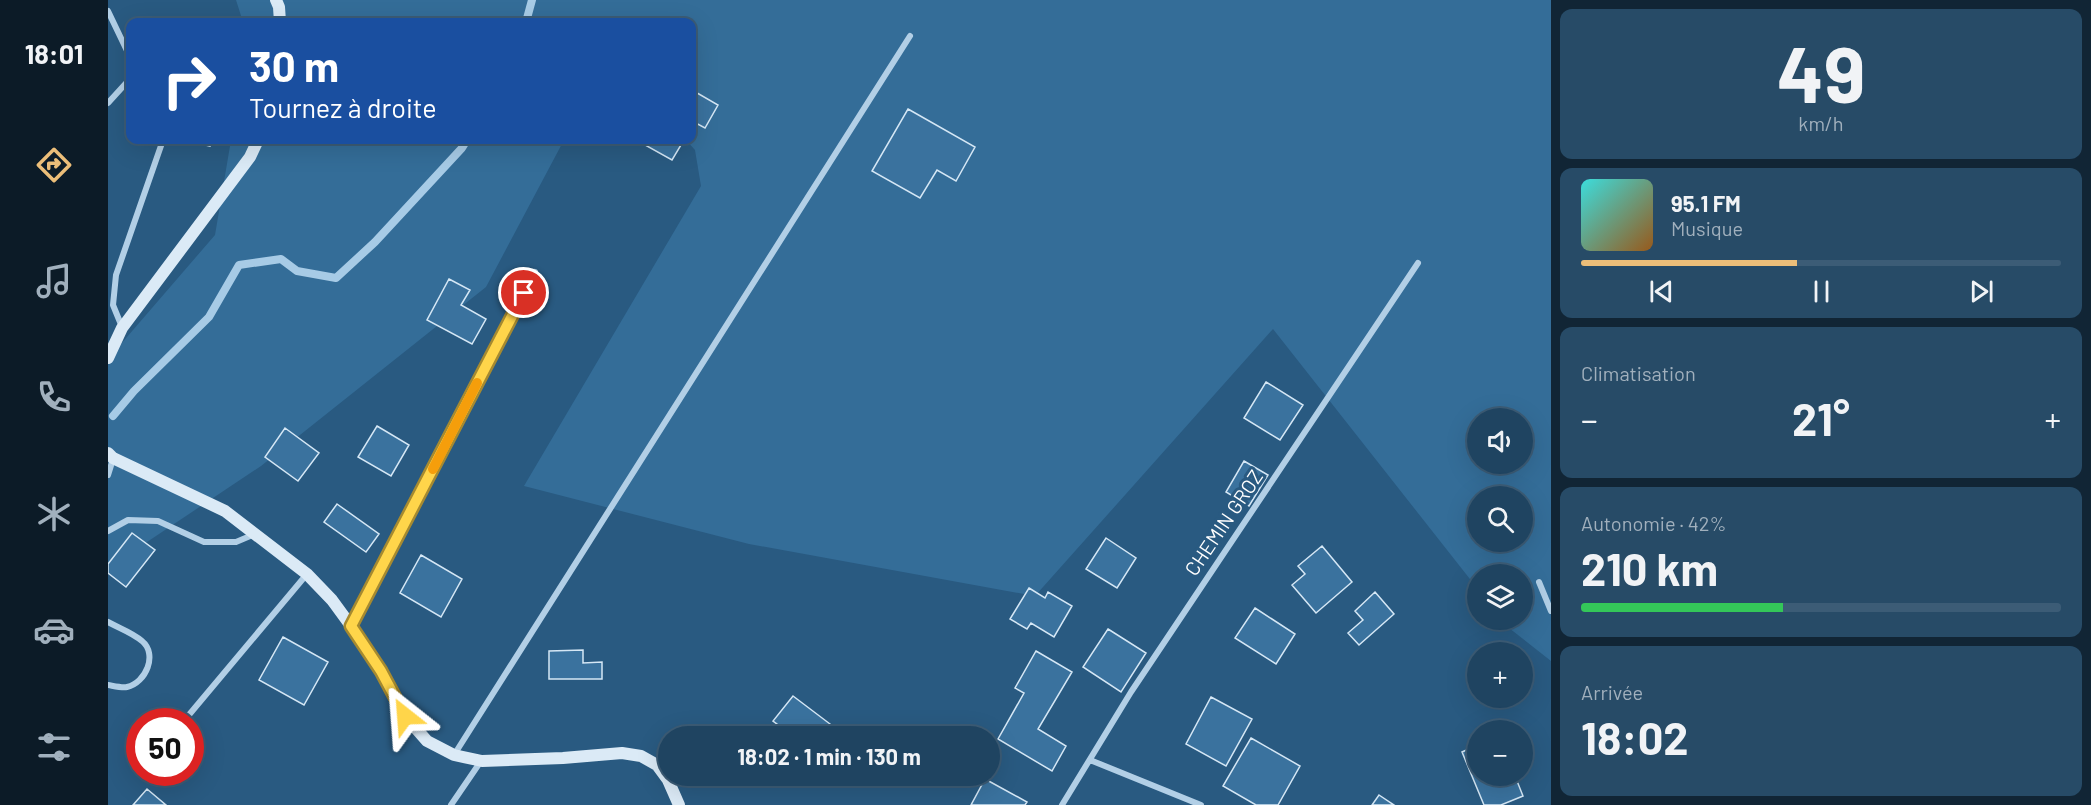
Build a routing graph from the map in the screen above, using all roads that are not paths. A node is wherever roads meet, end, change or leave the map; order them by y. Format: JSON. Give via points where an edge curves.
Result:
{"nodes":[{"id":1,"x":276,"y":0,"type":"edge"},
{"id":2,"x":108,"y":11,"type":"edge"},
{"id":3,"x":280,"y":18,"type":"edge"},
{"id":4,"x":910,"y":36,"type":"dead end"},
{"id":5,"x":126,"y":49,"type":"edge"},
{"id":6,"x":126,"y":83,"type":"edge"},
{"id":7,"x":108,"y":103,"type":"edge"},
{"id":8,"x":162,"y":144,"type":"edge"},
{"id":9,"x":256,"y":144,"type":"edge"},
{"id":10,"x":1418,"y":263,"type":"dead end"},
{"id":11,"x":535,"y":272,"type":"dead end"},
{"id":12,"x":122,"y":328,"type":"junction"},
{"id":13,"x":108,"y":358,"type":"edge"},
{"id":14,"x":110,"y":456,"type":"edge"},
{"id":15,"x":108,"y":475,"type":"edge"},
{"id":16,"x":108,"y":531,"type":"edge"},
{"id":17,"x":256,"y":534,"type":"junction"},
{"id":18,"x":307,"y":573,"type":"junction"},
{"id":19,"x":1539,"y":582,"type":"dead end"},
{"id":20,"x":1551,"y":611,"type":"edge"},
{"id":21,"x":108,"y":622,"type":"edge"},
{"id":22,"x":351,"y":626,"type":"junction"},
{"id":23,"x":108,"y":685,"type":"edge"},
{"id":24,"x":195,"y":708,"type":"edge"},
{"id":25,"x":454,"y":754,"type":"junction"},
{"id":26,"x":1090,"y":760,"type":"junction"},
{"id":27,"x":482,"y":761,"type":"junction"},
{"id":28,"x":451,"y":805,"type":"edge"},
{"id":29,"x":679,"y":805,"type":"edge"},
{"id":30,"x":1062,"y":805,"type":"edge"},
{"id":31,"x":1201,"y":805,"type":"edge"}],
"edges":[{"from":1,"to":3,"type":"main road"},
{"from":2,"to":5,"type":"street"},
{"from":4,"to":25,"type":"street"},
{"from":6,"to":7,"type":"street"},
{"from":8,"to":12,"type":"street","via":[[116,275],[113,305]]},
{"from":9,"to":12,"type":"main road"},
{"from":10,"to":26,"type":"street","name":"CHEMIN GROZ","via":[[1131,692]]},
{"from":11,"to":22,"type":"street"},
{"from":12,"to":13,"type":"main road"},
{"from":14,"to":15,"type":"street"},
{"from":14,"to":17,"type":"main road","via":[[225,511]]},
{"from":16,"to":17,"type":"street","via":[[128,520],[158,521],[204,542],[236,542]]},
{"from":17,"to":18,"type":"main road"},
{"from":18,"to":22,"type":"main road"},
{"from":18,"to":24,"type":"street"},
{"from":19,"to":20,"type":"street"},
{"from":21,"to":23,"type":"street","via":[[144,641],[149,652],[149,667],[141,679],[129,687]]},
{"from":22,"to":25,"type":"main road","via":[[405,716],[427,741]]},
{"from":25,"to":27,"type":"main road"},
{"from":26,"to":30,"type":"street","name":"CHEMIN GROZ"},
{"from":26,"to":31,"type":"street"},
{"from":27,"to":28,"type":"street"},
{"from":27,"to":29,"type":"main road","via":[[622,753],[641,756],[657,765]]}]}
